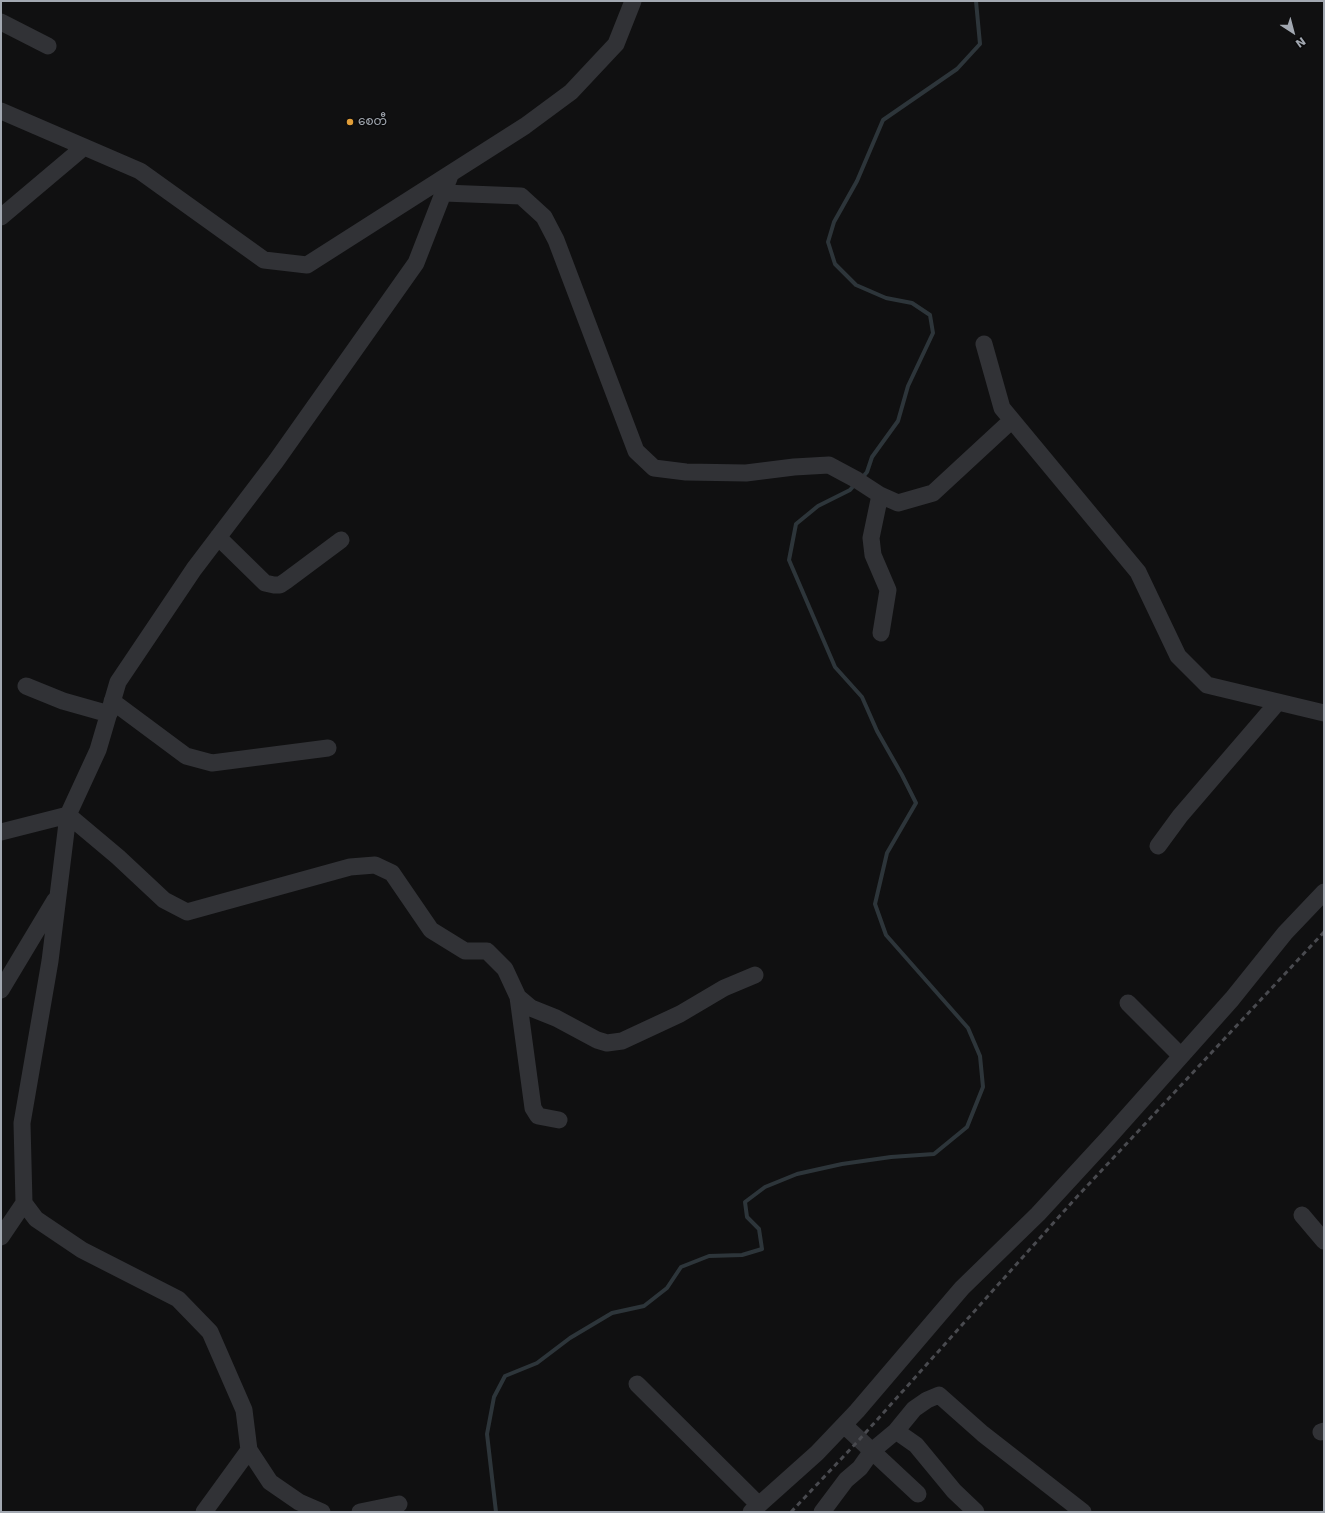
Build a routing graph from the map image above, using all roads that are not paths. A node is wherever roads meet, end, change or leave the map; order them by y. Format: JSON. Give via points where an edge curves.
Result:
{"nodes":[{"id":1,"x":633,"y":1,"type":"edge"},
{"id":2,"x":1,"y":22,"type":"edge"},
{"id":3,"x":48,"y":46,"type":"dead end"},
{"id":4,"x":1,"y":111,"type":"edge"},
{"id":5,"x":84,"y":147,"type":"junction"},
{"id":6,"x":451,"y":173,"type":"junction"},
{"id":7,"x":444,"y":193,"type":"junction"},
{"id":8,"x":1,"y":217,"type":"edge"},
{"id":9,"x":984,"y":344,"type":"dead end"},
{"id":10,"x":1012,"y":420,"type":"junction"},
{"id":11,"x":868,"y":487,"type":"junction"},
{"id":12,"x":218,"y":537,"type":"junction"},
{"id":13,"x":341,"y":540,"type":"dead end"},
{"id":14,"x":881,"y":633,"type":"dead end"},
{"id":15,"x":26,"y":686,"type":"dead end"},
{"id":16,"x":1278,"y":702,"type":"junction"},
{"id":17,"x":111,"y":707,"type":"junction"},
{"id":18,"x":1324,"y":713,"type":"edge"},
{"id":19,"x":328,"y":748,"type":"dead end"},
{"id":20,"x":68,"y":815,"type":"junction"},
{"id":21,"x":1,"y":832,"type":"edge"},
{"id":22,"x":1158,"y":846,"type":"dead end"},
{"id":23,"x":1324,"y":892,"type":"edge"},
{"id":24,"x":58,"y":894,"type":"junction"},
{"id":25,"x":755,"y":975,"type":"dead end"},
{"id":26,"x":1,"y":990,"type":"edge"},
{"id":27,"x":518,"y":997,"type":"junction"},
{"id":28,"x":1128,"y":1003,"type":"dead end"},
{"id":29,"x":1181,"y":1056,"type":"junction"},
{"id":30,"x":559,"y":1120,"type":"dead end"},
{"id":31,"x":24,"y":1203,"type":"junction"},
{"id":32,"x":1302,"y":1215,"type":"dead end"},
{"id":33,"x":1,"y":1237,"type":"edge"},
{"id":34,"x":1324,"y":1241,"type":"edge"},
{"id":35,"x":637,"y":1384,"type":"dead end"},
{"id":36,"x":844,"y":1425,"type":"junction"},
{"id":37,"x":896,"y":1431,"type":"junction"},
{"id":38,"x":249,"y":1450,"type":"junction"},
{"id":39,"x":872,"y":1451,"type":"junction"},
{"id":40,"x":918,"y":1494,"type":"dead end"},
{"id":41,"x":399,"y":1504,"type":"dead end"},
{"id":42,"x":755,"y":1508,"type":"edge"},
{"id":43,"x":204,"y":1512,"type":"edge"},
{"id":44,"x":322,"y":1512,"type":"edge"},
{"id":45,"x":360,"y":1512,"type":"edge"},
{"id":46,"x":822,"y":1512,"type":"edge"},
{"id":47,"x":976,"y":1512,"type":"edge"},
{"id":48,"x":1083,"y":1512,"type":"edge"}],
"edges":[{"from":1,"to":6,"type":"street","via":[[616,44],[571,92]]},
{"from":2,"to":3,"type":"street"},
{"from":4,"to":5,"type":"street"},
{"from":5,"to":6,"type":"street","via":[[140,171],[264,260],[307,265]]},
{"from":5,"to":8,"type":"street"},
{"from":6,"to":7,"type":"street"},
{"from":7,"to":11,"type":"street","via":[[521,196],[544,217],[556,240],[636,451],[654,468],[686,472],[746,473],[829,465]]},
{"from":7,"to":12,"type":"street","via":[[416,263],[276,461]]},
{"from":9,"to":10,"type":"street","via":[[1002,408]]},
{"from":10,"to":11,"type":"street","via":[[933,493],[898,503]]},
{"from":10,"to":16,"type":"street","via":[[1138,572],[1178,656],[1208,685]]},
{"from":11,"to":14,"type":"street","via":[[873,555],[888,590]]},
{"from":12,"to":13,"type":"street","via":[[265,583],[274,585],[286,581]]},
{"from":12,"to":17,"type":"street","via":[[158,620],[118,682]]},
{"from":15,"to":17,"type":"street","via":[[63,701]]},
{"from":16,"to":18,"type":"street"},
{"from":16,"to":22,"type":"street","via":[[1180,816]]},
{"from":17,"to":19,"type":"street","via":[[186,756],[212,763]]},
{"from":17,"to":20,"type":"street","via":[[98,750]]},
{"from":20,"to":21,"type":"street"},
{"from":20,"to":24,"type":"street"},
{"from":20,"to":27,"type":"street","via":[[118,856],[164,900],[187,912],[350,867],[375,865],[392,873],[431,930],[465,951],[487,950],[505,969]]},
{"from":23,"to":29,"type":"street","via":[[1285,933]]},
{"from":24,"to":26,"type":"street"},
{"from":24,"to":31,"type":"street","via":[[50,961],[22,1123]]},
{"from":25,"to":27,"type":"street","via":[[724,988],[680,1014],[622,1041],[607,1043],[531,1008]]},
{"from":27,"to":30,"type":"street","via":[[533,1108],[538,1116]]},
{"from":28,"to":29,"type":"street"},
{"from":29,"to":36,"type":"street","via":[[1038,1214],[962,1288]]},
{"from":31,"to":33,"type":"street"},
{"from":31,"to":38,"type":"street","via":[[36,1219],[82,1250],[178,1299],[210,1332],[244,1410]]},
{"from":32,"to":34,"type":"street"},
{"from":35,"to":42,"type":"street"},
{"from":36,"to":39,"type":"street"},
{"from":36,"to":42,"type":"street","via":[[817,1453]]},
{"from":37,"to":39,"type":"street"},
{"from":37,"to":47,"type":"street","via":[[916,1445],[954,1491]]},
{"from":37,"to":48,"type":"street","via":[[914,1409],[939,1395],[983,1434]]},
{"from":38,"to":43,"type":"street"},
{"from":38,"to":44,"type":"street","via":[[270,1482],[299,1502]]},
{"from":39,"to":40,"type":"street"},
{"from":39,"to":46,"type":"street"},
{"from":41,"to":45,"type":"street"}]}
